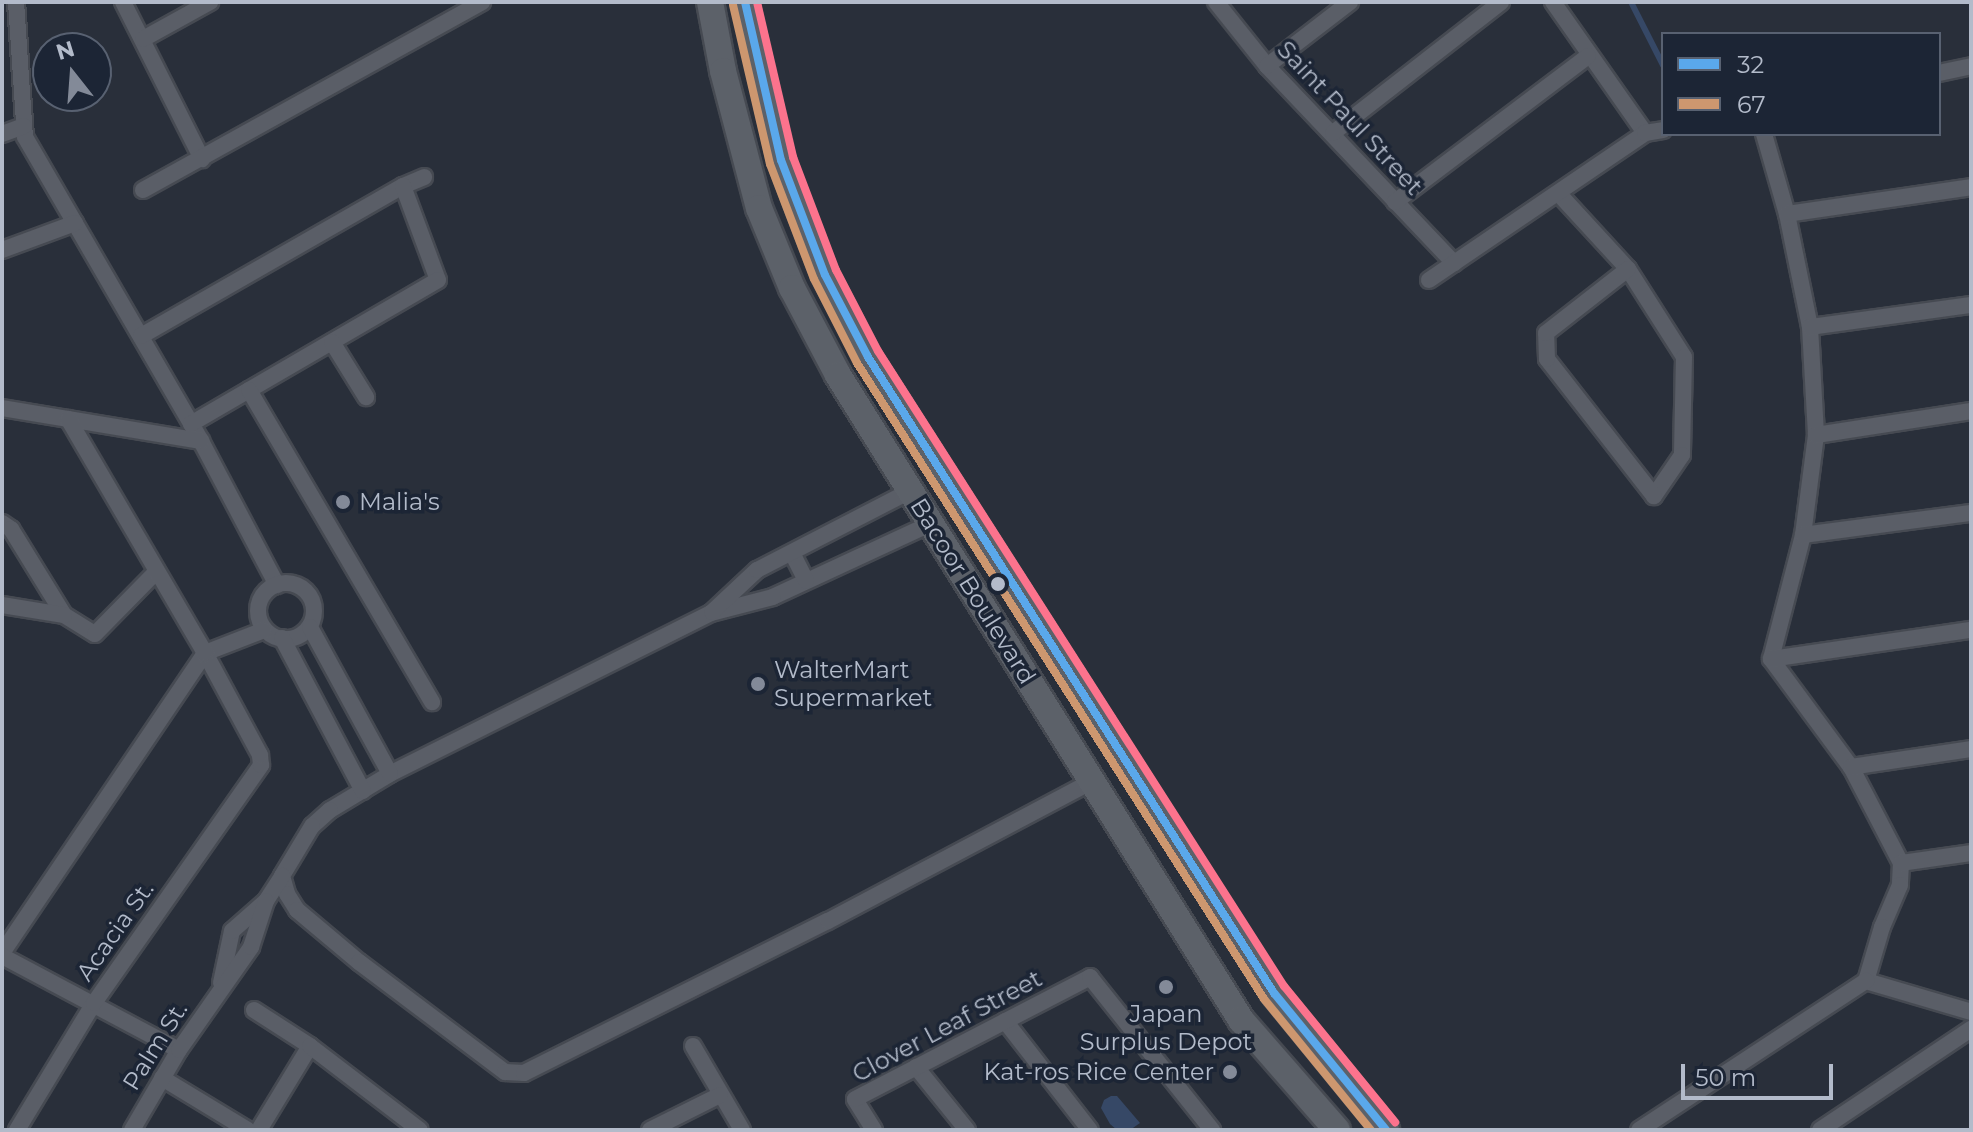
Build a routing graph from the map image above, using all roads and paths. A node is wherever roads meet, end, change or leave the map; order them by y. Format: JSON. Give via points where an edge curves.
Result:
{"nodes":[{"id":1,"x":16,"y":2,"type":"edge"},
{"id":2,"x":123,"y":2,"type":"edge"},
{"id":3,"x":210,"y":2,"type":"edge"},
{"id":4,"x":482,"y":2,"type":"edge"},
{"id":5,"x":710,"y":2,"type":"edge"},
{"id":6,"x":745,"y":2,"type":"edge"},
{"id":7,"x":1216,"y":2,"type":"edge"},
{"id":8,"x":1350,"y":2,"type":"edge"},
{"id":9,"x":1501,"y":2,"type":"edge"},
{"id":10,"x":1553,"y":2,"type":"edge"},
{"id":11,"x":9,"y":28,"type":"edge"},
{"id":12,"x":143,"y":39,"type":"junction"},
{"id":13,"x":1588,"y":56,"type":"junction"},
{"id":14,"x":1267,"y":66,"type":"junction"},
{"id":15,"x":1971,"y":66,"type":"edge"},
{"id":16,"x":1941,"y":73,"type":"edge"},
{"id":17,"x":24,"y":126,"type":"junction"},
{"id":18,"x":1661,"y":130,"type":"edge"},
{"id":19,"x":1333,"y":133,"type":"junction"},
{"id":20,"x":1645,"y":133,"type":"junction"},
{"id":21,"x":2,"y":134,"type":"edge"},
{"id":22,"x":1765,"y":136,"type":"edge"},
{"id":23,"x":202,"y":159,"type":"junction"},
{"id":24,"x":424,"y":177,"type":"dead end"},
{"id":25,"x":403,"y":186,"type":"junction"},
{"id":26,"x":1971,"y":187,"type":"edge"},
{"id":27,"x":143,"y":190,"type":"dead end"},
{"id":28,"x":1559,"y":194,"type":"junction"},
{"id":29,"x":1395,"y":202,"type":"junction"},
{"id":30,"x":1787,"y":214,"type":"junction"},
{"id":31,"x":75,"y":223,"type":"junction"},
{"id":32,"x":2,"y":250,"type":"edge"},
{"id":33,"x":1454,"y":263,"type":"junction"},
{"id":34,"x":1628,"y":269,"type":"junction"},
{"id":35,"x":1429,"y":280,"type":"dead end"},
{"id":36,"x":1971,"y":305,"type":"edge"},
{"id":37,"x":1810,"y":327,"type":"junction"},
{"id":38,"x":141,"y":336,"type":"junction"},
{"id":39,"x":332,"y":342,"type":"junction"},
{"id":40,"x":249,"y":390,"type":"junction"},
{"id":41,"x":366,"y":397,"type":"dead end"},
{"id":42,"x":2,"y":408,"type":"edge"},
{"id":43,"x":1971,"y":411,"type":"edge"},
{"id":44,"x":68,"y":419,"type":"junction"},
{"id":45,"x":191,"y":424,"type":"junction"},
{"id":46,"x":1816,"y":435,"type":"junction"},
{"id":47,"x":201,"y":441,"type":"junction"},
{"id":48,"x":910,"y":491,"type":"junction"},
{"id":49,"x":1971,"y":513,"type":"edge"},
{"id":50,"x":2,"y":523,"type":"edge"},
{"id":51,"x":930,"y":524,"type":"junction"},
{"id":52,"x":1803,"y":535,"type":"junction"},
{"id":53,"x":792,"y":553,"type":"junction"},
{"id":54,"x":157,"y":571,"type":"junction"},
{"id":55,"x":806,"y":581,"type":"junction"},
{"id":56,"x":277,"y":585,"type":"junction"},
{"id":57,"x":2,"y":605,"type":"edge"},
{"id":58,"x":711,"y":613,"type":"junction"},
{"id":59,"x":64,"y":615,"type":"junction"},
{"id":60,"x":310,"y":627,"type":"junction"},
{"id":61,"x":264,"y":630,"type":"junction"},
{"id":62,"x":1971,"y":630,"type":"edge"},
{"id":63,"x":282,"y":638,"type":"junction"},
{"id":64,"x":205,"y":653,"type":"junction"},
{"id":65,"x":1771,"y":659,"type":"junction"},
{"id":66,"x":432,"y":702,"type":"dead end"},
{"id":67,"x":1971,"y":749,"type":"edge"},
{"id":68,"x":1851,"y":767,"type":"junction"},
{"id":69,"x":390,"y":774,"type":"junction"},
{"id":70,"x":1092,"y":781,"type":"junction"},
{"id":71,"x":363,"y":791,"type":"junction"},
{"id":72,"x":1971,"y":853,"type":"edge"},
{"id":73,"x":1901,"y":863,"type":"junction"},
{"id":74,"x":282,"y":876,"type":"junction"},
{"id":75,"x":2,"y":954,"type":"edge"},
{"id":76,"x":1866,"y":981,"type":"junction"},
{"id":77,"x":94,"y":1003,"type":"junction"},
{"id":78,"x":254,"y":1010,"type":"dead end"},
{"id":79,"x":1971,"y":1012,"type":"edge"},
{"id":80,"x":1005,"y":1021,"type":"junction"},
{"id":81,"x":1971,"y":1029,"type":"edge"},
{"id":82,"x":310,"y":1046,"type":"junction"},
{"id":83,"x":693,"y":1046,"type":"dead end"},
{"id":84,"x":179,"y":1050,"type":"junction"},
{"id":85,"x":916,"y":1067,"type":"junction"},
{"id":86,"x":162,"y":1078,"type":"junction"},
{"id":87,"x":720,"y":1095,"type":"junction"},
{"id":88,"x":17,"y":1130,"type":"edge"},
{"id":89,"x":132,"y":1130,"type":"edge"},
{"id":90,"x":248,"y":1130,"type":"edge"},
{"id":91,"x":259,"y":1130,"type":"edge"},
{"id":92,"x":420,"y":1130,"type":"edge"},
{"id":93,"x":650,"y":1130,"type":"edge"},
{"id":94,"x":742,"y":1130,"type":"edge"},
{"id":95,"x":874,"y":1130,"type":"edge"},
{"id":96,"x":967,"y":1130,"type":"edge"},
{"id":97,"x":1090,"y":1130,"type":"edge"},
{"id":98,"x":1212,"y":1130,"type":"edge"},
{"id":99,"x":1337,"y":1130,"type":"edge"},
{"id":100,"x":1386,"y":1130,"type":"edge"},
{"id":101,"x":1639,"y":1130,"type":"edge"},
{"id":102,"x":1820,"y":1130,"type":"edge"}],
"edges":[{"from":1,"to":11,"type":"street"},
{"from":2,"to":12,"type":"street"},
{"from":3,"to":12,"type":"street"},
{"from":4,"to":23,"type":"street"},
{"from":5,"to":48,"type":"main road","name":"Bacoor Boulevard","via":[[759,208],[838,375]]},
{"from":6,"to":100,"type":"main road","name":"Bacoor Boulevard","via":[[781,160],[825,275],[868,357],[1274,993]]},
{"from":7,"to":14,"type":"street","name":"Saint Paul Street"},
{"from":8,"to":14,"type":"street"},
{"from":9,"to":19,"type":"street"},
{"from":10,"to":13,"type":"street"},
{"from":11,"to":17,"type":"street"},
{"from":12,"to":23,"type":"street"},
{"from":13,"to":20,"type":"street"},
{"from":13,"to":29,"type":"street"},
{"from":14,"to":19,"type":"street","name":"Saint Paul Street"},
{"from":15,"to":16,"type":"street"},
{"from":17,"to":21,"type":"street"},
{"from":17,"to":31,"type":"street","via":[[25,137]]},
{"from":18,"to":20,"type":"street"},
{"from":19,"to":29,"type":"street","name":"Saint Paul Street"},
{"from":20,"to":28,"type":"street"},
{"from":22,"to":30,"type":"street"},
{"from":23,"to":27,"type":"street"},
{"from":24,"to":25,"type":"street"},
{"from":25,"to":38,"type":"street"},
{"from":25,"to":39,"type":"street","via":[[438,280]]},
{"from":26,"to":30,"type":"street"},
{"from":28,"to":33,"type":"street"},
{"from":28,"to":34,"type":"street"},
{"from":29,"to":33,"type":"street","name":"Saint Paul Street"},
{"from":30,"to":37,"type":"street"},
{"from":31,"to":32,"type":"street"},
{"from":31,"to":38,"type":"street"},
{"from":33,"to":35,"type":"street"},
{"from":34,"to":34,"type":"street","via":[[1546,333],[1547,359],[1654,496],[1682,455],[1684,357]]},
{"from":36,"to":37,"type":"street"},
{"from":37,"to":46,"type":"street"},
{"from":38,"to":45,"type":"street"},
{"from":39,"to":40,"type":"street"},
{"from":39,"to":41,"type":"street"},
{"from":40,"to":45,"type":"street"},
{"from":40,"to":66,"type":"street"},
{"from":42,"to":44,"type":"street"},
{"from":43,"to":46,"type":"street"},
{"from":44,"to":47,"type":"street"},
{"from":44,"to":54,"type":"street"},
{"from":45,"to":47,"type":"street"},
{"from":46,"to":52,"type":"street"},
{"from":47,"to":56,"type":"street"},
{"from":48,"to":51,"type":"main road","name":"Bacoor Boulevard"},
{"from":48,"to":53,"type":"street"},
{"from":49,"to":52,"type":"street"},
{"from":50,"to":59,"type":"street","via":[[11,529]]},
{"from":51,"to":55,"type":"street"},
{"from":51,"to":70,"type":"main road","name":"Bacoor Boulevard"},
{"from":52,"to":65,"type":"street"},
{"from":53,"to":55,"type":"street"},
{"from":53,"to":58,"type":"street","via":[[757,570]]},
{"from":54,"to":59,"type":"street","via":[[95,634]]},
{"from":54,"to":64,"type":"street"},
{"from":55,"to":58,"type":"street","via":[[773,597]]},
{"from":56,"to":60,"type":"street","via":[[295,585],[309,595],[314,612]]},
{"from":56,"to":61,"type":"street","via":[[259,603]]},
{"from":57,"to":59,"type":"street"},
{"from":58,"to":69,"type":"street","name":"Palm St."},
{"from":60,"to":63,"type":"street","via":[[300,636]]},
{"from":60,"to":69,"type":"street"},
{"from":61,"to":63,"type":"street"},
{"from":61,"to":64,"type":"street"},
{"from":62,"to":65,"type":"street"},
{"from":63,"to":71,"type":"street"},
{"from":64,"to":75,"type":"street"},
{"from":64,"to":77,"type":"street","name":"Acacia St.","via":[[261,765]]},
{"from":65,"to":68,"type":"street"},
{"from":67,"to":68,"type":"street"},
{"from":68,"to":73,"type":"street"},
{"from":69,"to":71,"type":"street","name":"Palm St."},
{"from":70,"to":74,"type":"street","via":[[524,1073],[505,1072],[359,962],[297,910]]},
{"from":70,"to":99,"type":"main road","name":"Bacoor Boulevard","via":[[1241,1020]]},
{"from":71,"to":74,"type":"street","name":"Palm St.","via":[[312,826]]},
{"from":72,"to":73,"type":"street"},
{"from":73,"to":76,"type":"street","via":[[1900,885]]},
{"from":74,"to":84,"type":"street","name":"Palm St.","via":[[266,901],[251,947]]},
{"from":75,"to":77,"type":"street"},
{"from":76,"to":79,"type":"street"},
{"from":76,"to":101,"type":"street"},
{"from":77,"to":84,"type":"street"},
{"from":77,"to":88,"type":"street","name":"Acacia St."},
{"from":78,"to":82,"type":"street"},
{"from":80,"to":85,"type":"street","name":"Clover Leaf Street"},
{"from":80,"to":97,"type":"street"},
{"from":80,"to":98,"type":"street","name":"Clover Leaf Street","via":[[1090,977]]},
{"from":81,"to":102,"type":"street"},
{"from":82,"to":91,"type":"street"},
{"from":82,"to":92,"type":"street"},
{"from":83,"to":87,"type":"street"},
{"from":84,"to":86,"type":"street","name":"Palm St."},
{"from":85,"to":95,"type":"street","name":"Clover Leaf Street","via":[[855,1099]]},
{"from":85,"to":96,"type":"street"},
{"from":86,"to":89,"type":"street","name":"Palm St."},
{"from":86,"to":90,"type":"street"},
{"from":87,"to":93,"type":"street"},
{"from":87,"to":94,"type":"street"}]}
